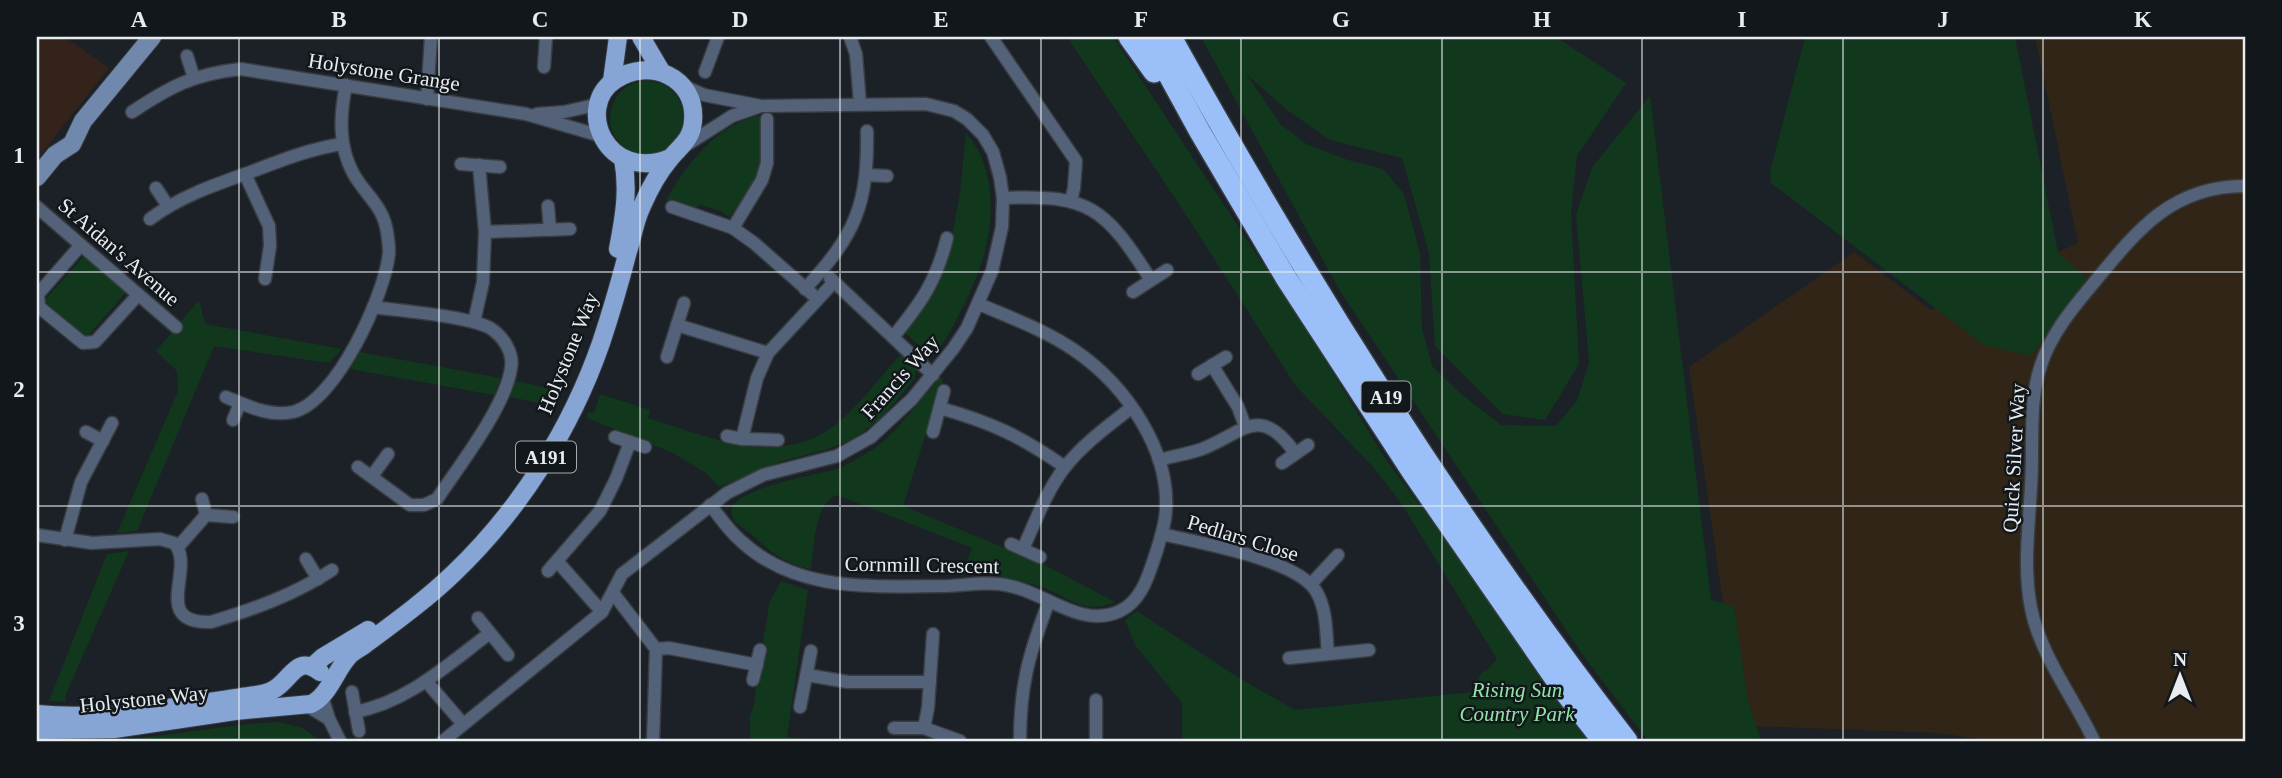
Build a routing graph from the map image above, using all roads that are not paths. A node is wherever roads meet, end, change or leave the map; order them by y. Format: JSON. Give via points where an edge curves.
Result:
{"nodes":[{"id":1,"x":152,"y":37,"type":"edge"},
{"id":2,"x":431,"y":37,"type":"edge"},
{"id":3,"x":545,"y":37,"type":"edge"},
{"id":4,"x":618,"y":37,"type":"edge"},
{"id":5,"x":642,"y":37,"type":"edge"},
{"id":6,"x":718,"y":37,"type":"edge"},
{"id":7,"x":850,"y":37,"type":"edge"},
{"id":8,"x":991,"y":37,"type":"edge"},
{"id":9,"x":1129,"y":37,"type":"edge"},
{"id":10,"x":1148,"y":37,"type":"edge"},
{"id":11,"x":1171,"y":37,"type":"edge"},
{"id":12,"x":187,"y":56,"type":"dead end"},
{"id":13,"x":544,"y":68,"type":"dead end"},
{"id":14,"x":661,"y":72,"type":"junction"},
{"id":15,"x":705,"y":72,"type":"dead end"},
{"id":16,"x":194,"y":78,"type":"junction"},
{"id":17,"x":612,"y":81,"type":"junction"},
{"id":18,"x":346,"y":85,"type":"junction"},
{"id":19,"x":681,"y":85,"type":"junction"},
{"id":20,"x":427,"y":99,"type":"junction"},
{"id":21,"x":599,"y":104,"type":"junction"},
{"id":22,"x":860,"y":104,"type":"junction"},
{"id":23,"x":761,"y":106,"type":"junction"},
{"id":24,"x":132,"y":112,"type":"dead end"},
{"id":25,"x":526,"y":114,"type":"junction"},
{"id":26,"x":767,"y":118,"type":"dead end"},
{"id":27,"x":867,"y":131,"type":"dead end"},
{"id":28,"x":1200,"y":132,"type":"junction"},
{"id":29,"x":601,"y":136,"type":"junction"},
{"id":30,"x":342,"y":144,"type":"junction"},
{"id":31,"x":676,"y":153,"type":"junction"},
{"id":32,"x":623,"y":159,"type":"junction"},
{"id":33,"x":461,"y":164,"type":"dead end"},
{"id":34,"x":479,"y":165,"type":"junction"},
{"id":35,"x":500,"y":167,"type":"dead end"},
{"id":36,"x":245,"y":174,"type":"junction"},
{"id":37,"x":867,"y":175,"type":"junction"},
{"id":38,"x":887,"y":176,"type":"dead end"},
{"id":39,"x":37,"y":177,"type":"edge"},
{"id":40,"x":2245,"y":186,"type":"edge"},
{"id":41,"x":156,"y":188,"type":"dead end"},
{"id":42,"x":1003,"y":198,"type":"junction"},
{"id":43,"x":1071,"y":201,"type":"junction"},
{"id":44,"x":37,"y":206,"type":"edge"},
{"id":45,"x":168,"y":206,"type":"junction"},
{"id":46,"x":548,"y":206,"type":"dead end"},
{"id":47,"x":672,"y":207,"type":"dead end"},
{"id":48,"x":150,"y":219,"type":"dead end"},
{"id":49,"x":733,"y":228,"type":"junction"},
{"id":50,"x":570,"y":229,"type":"dead end"},
{"id":51,"x":550,"y":230,"type":"junction"},
{"id":52,"x":485,"y":232,"type":"junction"},
{"id":53,"x":947,"y":238,"type":"dead end"},
{"id":54,"x":82,"y":245,"type":"junction"},
{"id":55,"x":1167,"y":270,"type":"dead end"},
{"id":56,"x":822,"y":271,"type":"junction"},
{"id":57,"x":265,"y":279,"type":"dead end"},
{"id":58,"x":1151,"y":280,"type":"junction"},
{"id":59,"x":834,"y":282,"type":"junction"},
{"id":60,"x":806,"y":289,"type":"junction"},
{"id":61,"x":1133,"y":292,"type":"dead end"},
{"id":62,"x":138,"y":295,"type":"junction"},
{"id":63,"x":818,"y":300,"type":"junction"},
{"id":64,"x":684,"y":303,"type":"dead end"},
{"id":65,"x":979,"y":304,"type":"junction"},
{"id":66,"x":373,"y":307,"type":"junction"},
{"id":67,"x":474,"y":322,"type":"junction"},
{"id":68,"x":677,"y":325,"type":"junction"},
{"id":69,"x":176,"y":327,"type":"dead end"},
{"id":70,"x":893,"y":337,"type":"junction"},
{"id":71,"x":768,"y":353,"type":"junction"},
{"id":72,"x":667,"y":356,"type":"dead end"},
{"id":73,"x":1226,"y":357,"type":"dead end"},
{"id":74,"x":1212,"y":365,"type":"junction"},
{"id":75,"x":1198,"y":374,"type":"dead end"},
{"id":76,"x":933,"y":375,"type":"junction"},
{"id":77,"x":944,"y":391,"type":"dead end"},
{"id":78,"x":226,"y":397,"type":"dead end"},
{"id":79,"x":240,"y":403,"type":"junction"},
{"id":80,"x":940,"y":408,"type":"junction"},
{"id":81,"x":1131,"y":408,"type":"junction"},
{"id":82,"x":233,"y":420,"type":"dead end"},
{"id":83,"x":112,"y":423,"type":"dead end"},
{"id":84,"x":1245,"y":426,"type":"junction"},
{"id":85,"x":86,"y":432,"type":"dead end"},
{"id":86,"x":933,"y":432,"type":"dead end"},
{"id":87,"x":727,"y":436,"type":"dead end"},
{"id":88,"x":615,"y":437,"type":"dead end"},
{"id":89,"x":743,"y":439,"type":"junction"},
{"id":90,"x":778,"y":440,"type":"dead end"},
{"id":91,"x":103,"y":441,"type":"junction"},
{"id":92,"x":630,"y":442,"type":"junction"},
{"id":93,"x":1308,"y":444,"type":"dead end"},
{"id":94,"x":645,"y":447,"type":"dead end"},
{"id":95,"x":1296,"y":453,"type":"junction"},
{"id":96,"x":388,"y":454,"type":"dead end"},
{"id":97,"x":1159,"y":460,"type":"junction"},
{"id":98,"x":1282,"y":463,"type":"dead end"},
{"id":99,"x":358,"y":467,"type":"dead end"},
{"id":100,"x":1065,"y":467,"type":"junction"},
{"id":101,"x":372,"y":476,"type":"junction"},
{"id":102,"x":202,"y":499,"type":"dead end"},
{"id":103,"x":710,"y":505,"type":"junction"},
{"id":104,"x":206,"y":515,"type":"junction"},
{"id":105,"x":233,"y":517,"type":"dead end"},
{"id":106,"x":1162,"y":534,"type":"junction"},
{"id":107,"x":37,"y":535,"type":"edge"},
{"id":108,"x":65,"y":540,"type":"junction"},
{"id":109,"x":1011,"y":544,"type":"dead end"},
{"id":110,"x":178,"y":547,"type":"junction"},
{"id":111,"x":1023,"y":550,"type":"junction"},
{"id":112,"x":1338,"y":555,"type":"dead end"},
{"id":113,"x":1040,"y":557,"type":"dead end"},
{"id":114,"x":306,"y":559,"type":"dead end"},
{"id":115,"x":558,"y":561,"type":"junction"},
{"id":116,"x":332,"y":570,"type":"dead end"},
{"id":117,"x":548,"y":571,"type":"dead end"},
{"id":118,"x":318,"y":579,"type":"junction"},
{"id":119,"x":1311,"y":584,"type":"junction"},
{"id":120,"x":613,"y":593,"type":"junction"},
{"id":121,"x":1049,"y":601,"type":"junction"},
{"id":122,"x":602,"y":612,"type":"junction"},
{"id":123,"x":478,"y":618,"type":"dead end"},
{"id":124,"x":490,"y":633,"type":"junction"},
{"id":125,"x":933,"y":634,"type":"dead end"},
{"id":126,"x":656,"y":649,"type":"junction"},
{"id":127,"x":1369,"y":649,"type":"dead end"},
{"id":128,"x":760,"y":650,"type":"dead end"},
{"id":129,"x":811,"y":651,"type":"dead end"},
{"id":130,"x":1328,"y":654,"type":"junction"},
{"id":131,"x":508,"y":655,"type":"dead end"},
{"id":132,"x":1289,"y":657,"type":"dead end"},
{"id":133,"x":757,"y":665,"type":"junction"},
{"id":134,"x":312,"y":667,"type":"junction"},
{"id":135,"x":807,"y":675,"type":"junction"},
{"id":136,"x":287,"y":680,"type":"junction"},
{"id":137,"x":753,"y":680,"type":"dead end"},
{"id":138,"x":426,"y":681,"type":"junction"},
{"id":139,"x":930,"y":682,"type":"junction"},
{"id":140,"x":352,"y":692,"type":"dead end"},
{"id":141,"x":323,"y":694,"type":"junction"},
{"id":142,"x":1096,"y":700,"type":"dead end"},
{"id":143,"x":302,"y":704,"type":"junction"},
{"id":144,"x":800,"y":707,"type":"dead end"},
{"id":145,"x":355,"y":712,"type":"junction"},
{"id":146,"x":37,"y":714,"type":"edge"},
{"id":147,"x":329,"y":719,"type":"junction"},
{"id":148,"x":463,"y":724,"type":"junction"},
{"id":149,"x":894,"y":728,"type":"dead end"},
{"id":150,"x":924,"y":728,"type":"junction"},
{"id":151,"x":37,"y":730,"type":"edge"},
{"id":152,"x":359,"y":731,"type":"dead end"},
{"id":153,"x":340,"y":741,"type":"edge"},
{"id":154,"x":443,"y":741,"type":"edge"},
{"id":155,"x":653,"y":741,"type":"edge"},
{"id":156,"x":960,"y":741,"type":"edge"},
{"id":157,"x":1020,"y":741,"type":"edge"},
{"id":158,"x":1096,"y":741,"type":"edge"},
{"id":159,"x":1603,"y":741,"type":"edge"},
{"id":160,"x":1627,"y":741,"type":"edge"},
{"id":161,"x":2094,"y":741,"type":"edge"}],
"edges":[{"from":1,"to":39,"type":"street","via":[[83,121],[72,144],[55,155]]},
{"from":2,"to":20,"type":"street"},
{"from":3,"to":13,"type":"street"},
{"from":4,"to":17,"type":"main road"},
{"from":5,"to":14,"type":"main road"},
{"from":6,"to":15,"type":"street"},
{"from":7,"to":22,"type":"street"},
{"from":8,"to":43,"type":"street","via":[[1076,161]]},
{"from":9,"to":28,"type":"highway"},
{"from":10,"to":28,"type":"highway","number":"A19"},
{"from":11,"to":160,"type":"highway","number":"A19","via":[[1287,240],[1408,432]]},
{"from":12,"to":16,"type":"street"},
{"from":14,"to":17,"type":"main road","via":[[644,69]]},
{"from":14,"to":19,"type":"main road"},
{"from":16,"to":18,"type":"street","name":"Holystone Grange","via":[[240,69]]},
{"from":16,"to":24,"type":"street","name":"Holystone Grange"},
{"from":17,"to":21,"type":"main road"},
{"from":18,"to":20,"type":"street","name":"Holystone Grange"},
{"from":18,"to":30,"type":"street"},
{"from":19,"to":23,"type":"street","name":"Francis Way","via":[[705,95]]},
{"from":19,"to":31,"type":"main road","name":"Holystone Way","number":"A191","via":[[692,106],[693,121],[690,136]]},
{"from":20,"to":25,"type":"street","name":"Holystone Grange"},
{"from":21,"to":25,"type":"street","name":"Holystone Grange"},
{"from":21,"to":29,"type":"main road"},
{"from":22,"to":23,"type":"street","name":"Francis Way"},
{"from":22,"to":42,"type":"street","name":"Francis Way","via":[[938,105],[967,119],[993,152]]},
{"from":23,"to":31,"type":"street","name":"Francis Way","via":[[732,116]]},
{"from":25,"to":29,"type":"street","name":"Holystone Grange"},
{"from":26,"to":49,"type":"street","via":[[765,172]]},
{"from":27,"to":37,"type":"street"},
{"from":28,"to":159,"type":"highway","number":"A19","via":[[1286,278],[1413,474]]},
{"from":29,"to":32,"type":"main road"},
{"from":30,"to":36,"type":"street","via":[[313,148]]},
{"from":30,"to":66,"type":"street","via":[[353,173],[379,207],[387,230],[389,253]]},
{"from":31,"to":32,"type":"main road","via":[[647,165]]},
{"from":31,"to":141,"type":"main road","name":"Holystone Way","number":"A191","via":[[654,181],[641,208],[600,344],[575,405],[520,497],[453,573],[349,656]]},
{"from":32,"to":134,"type":"main road","name":"Holystone Way","number":"A191","via":[[626,209],[615,262],[590,351],[544,448],[482,534],[443,572],[412,599]]},
{"from":33,"to":34,"type":"street"},
{"from":34,"to":35,"type":"street"},
{"from":34,"to":52,"type":"street"},
{"from":36,"to":45,"type":"street"},
{"from":36,"to":57,"type":"street","via":[[269,226]]},
{"from":37,"to":38,"type":"street"},
{"from":37,"to":56,"type":"street","via":[[857,216]]},
{"from":40,"to":161,"type":"street","name":"Quick Silver Way","via":[[2197,194],[2144,224],[2071,310],[2040,366],[2028,559],[2031,610],[2042,644]]},
{"from":41,"to":45,"type":"street"},
{"from":42,"to":43,"type":"street"},
{"from":42,"to":65,"type":"street","name":"Francis Way","via":[[1000,247]]},
{"from":43,"to":58,"type":"street","via":[[1113,227]]},
{"from":44,"to":54,"type":"street","name":"St Aidan's Avenue"},
{"from":45,"to":48,"type":"street"},
{"from":46,"to":51,"type":"street"},
{"from":47,"to":49,"type":"street"},
{"from":49,"to":60,"type":"street"},
{"from":50,"to":51,"type":"street"},
{"from":51,"to":52,"type":"street"},
{"from":52,"to":67,"type":"street","via":[[483,282]]},
{"from":53,"to":70,"type":"street","via":[[931,286]]},
{"from":54,"to":62,"type":"street","name":"St Aidan's Avenue"},
{"from":54,"to":62,"type":"street","via":[[38,294],[39,307],[83,343],[95,342]]},
{"from":55,"to":58,"type":"street"},
{"from":56,"to":59,"type":"street"},
{"from":56,"to":60,"type":"street"},
{"from":58,"to":61,"type":"street"},
{"from":59,"to":63,"type":"street"},
{"from":59,"to":70,"type":"street"},
{"from":60,"to":63,"type":"street"},
{"from":62,"to":69,"type":"street","name":"St Aidan's Avenue"},
{"from":63,"to":71,"type":"street"},
{"from":64,"to":68,"type":"street"},
{"from":65,"to":76,"type":"street","name":"Francis Way"},
{"from":65,"to":81,"type":"street","name":"Cornmill Crescent","via":[[1072,348],[1107,378]]},
{"from":66,"to":67,"type":"street"},
{"from":66,"to":79,"type":"street","via":[[351,352],[312,403],[275,414]]},
{"from":67,"to":101,"type":"street","via":[[502,340],[512,366],[489,419],[437,499],[411,505]]},
{"from":68,"to":71,"type":"street"},
{"from":68,"to":72,"type":"street"},
{"from":70,"to":76,"type":"street"},
{"from":71,"to":89,"type":"street","via":[[757,378]]},
{"from":73,"to":74,"type":"street"},
{"from":74,"to":75,"type":"street"},
{"from":74,"to":84,"type":"street"},
{"from":76,"to":103,"type":"street","name":"Francis Way","via":[[887,424],[856,448],[763,475]]},
{"from":77,"to":80,"type":"street"},
{"from":78,"to":79,"type":"street"},
{"from":79,"to":82,"type":"street"},
{"from":80,"to":86,"type":"street"},
{"from":80,"to":100,"type":"street","via":[[1027,440]]},
{"from":81,"to":97,"type":"street","name":"Cornmill Crescent"},
{"from":81,"to":100,"type":"street"},
{"from":83,"to":91,"type":"street"},
{"from":84,"to":95,"type":"street","via":[[1272,429]]},
{"from":84,"to":97,"type":"street","via":[[1202,449]]},
{"from":85,"to":91,"type":"street"},
{"from":87,"to":89,"type":"street"},
{"from":88,"to":92,"type":"street"},
{"from":89,"to":90,"type":"street"},
{"from":91,"to":108,"type":"street","via":[[75,497]]},
{"from":92,"to":94,"type":"street"},
{"from":92,"to":115,"type":"street","via":[[600,511]]},
{"from":93,"to":95,"type":"street"},
{"from":95,"to":98,"type":"street"},
{"from":96,"to":101,"type":"street"},
{"from":97,"to":106,"type":"street","name":"Cornmill Crescent","via":[[1165,494]]},
{"from":99,"to":101,"type":"street"},
{"from":100,"to":111,"type":"street"},
{"from":102,"to":104,"type":"street"},
{"from":103,"to":120,"type":"street","name":"Francis Way","via":[[622,575]]},
{"from":103,"to":121,"type":"street","name":"Cornmill Crescent","via":[[740,541],[795,575],[864,585],[998,584]]},
{"from":104,"to":105,"type":"street"},
{"from":104,"to":110,"type":"street"},
{"from":106,"to":119,"type":"street","name":"Pedlars Close","via":[[1286,567]]},
{"from":106,"to":121,"type":"street","name":"Cornmill Crescent","via":[[1145,584],[1132,604],[1108,615],[1079,615]]},
{"from":107,"to":108,"type":"street"},
{"from":108,"to":110,"type":"street","via":[[160,539]]},
{"from":109,"to":111,"type":"street"},
{"from":110,"to":118,"type":"street","via":[[178,606],[192,621],[211,622],[268,605]]},
{"from":111,"to":113,"type":"street"},
{"from":112,"to":119,"type":"street","name":"Pedlars Close"},
{"from":114,"to":118,"type":"street"},
{"from":115,"to":117,"type":"street"},
{"from":115,"to":122,"type":"street"},
{"from":116,"to":118,"type":"street"},
{"from":119,"to":130,"type":"street","name":"Pedlars Close","via":[[1324,611]]},
{"from":120,"to":122,"type":"street","name":"Francis Way"},
{"from":120,"to":126,"type":"street"},
{"from":121,"to":157,"type":"street","via":[[1025,673]]},
{"from":122,"to":148,"type":"street","name":"Francis Way"},
{"from":123,"to":124,"type":"street"},
{"from":124,"to":131,"type":"street"},
{"from":124,"to":138,"type":"street"},
{"from":125,"to":139,"type":"street"},
{"from":126,"to":133,"type":"street"},
{"from":126,"to":155,"type":"street"},
{"from":127,"to":130,"type":"street"},
{"from":128,"to":133,"type":"street"},
{"from":129,"to":135,"type":"street"},
{"from":130,"to":132,"type":"street"},
{"from":133,"to":137,"type":"street"},
{"from":134,"to":136,"type":"main road","name":"Holystone Way","number":"A191","via":[[297,668]]},
{"from":134,"to":141,"type":"main road","via":[[323,677]]},
{"from":135,"to":139,"type":"street","via":[[848,682]]},
{"from":135,"to":144,"type":"street"},
{"from":136,"to":143,"type":"main road","via":[[289,696]]},
{"from":136,"to":146,"type":"main road","name":"Holystone Way","number":"A191","via":[[256,695],[126,713]]},
{"from":138,"to":145,"type":"street","via":[[379,708]]},
{"from":138,"to":148,"type":"street"},
{"from":139,"to":150,"type":"street"},
{"from":140,"to":145,"type":"street"},
{"from":141,"to":143,"type":"main road","name":"Holystone Way","number":"A191","via":[[315,702]]},
{"from":141,"to":147,"type":"street"},
{"from":142,"to":158,"type":"street"},
{"from":143,"to":147,"type":"street"},
{"from":143,"to":151,"type":"main road","name":"Holystone Way","number":"A191","via":[[114,729]]},
{"from":145,"to":152,"type":"street"},
{"from":147,"to":153,"type":"street"},
{"from":148,"to":154,"type":"street","name":"Francis Way"},
{"from":149,"to":150,"type":"street"},
{"from":150,"to":156,"type":"street"}]}
